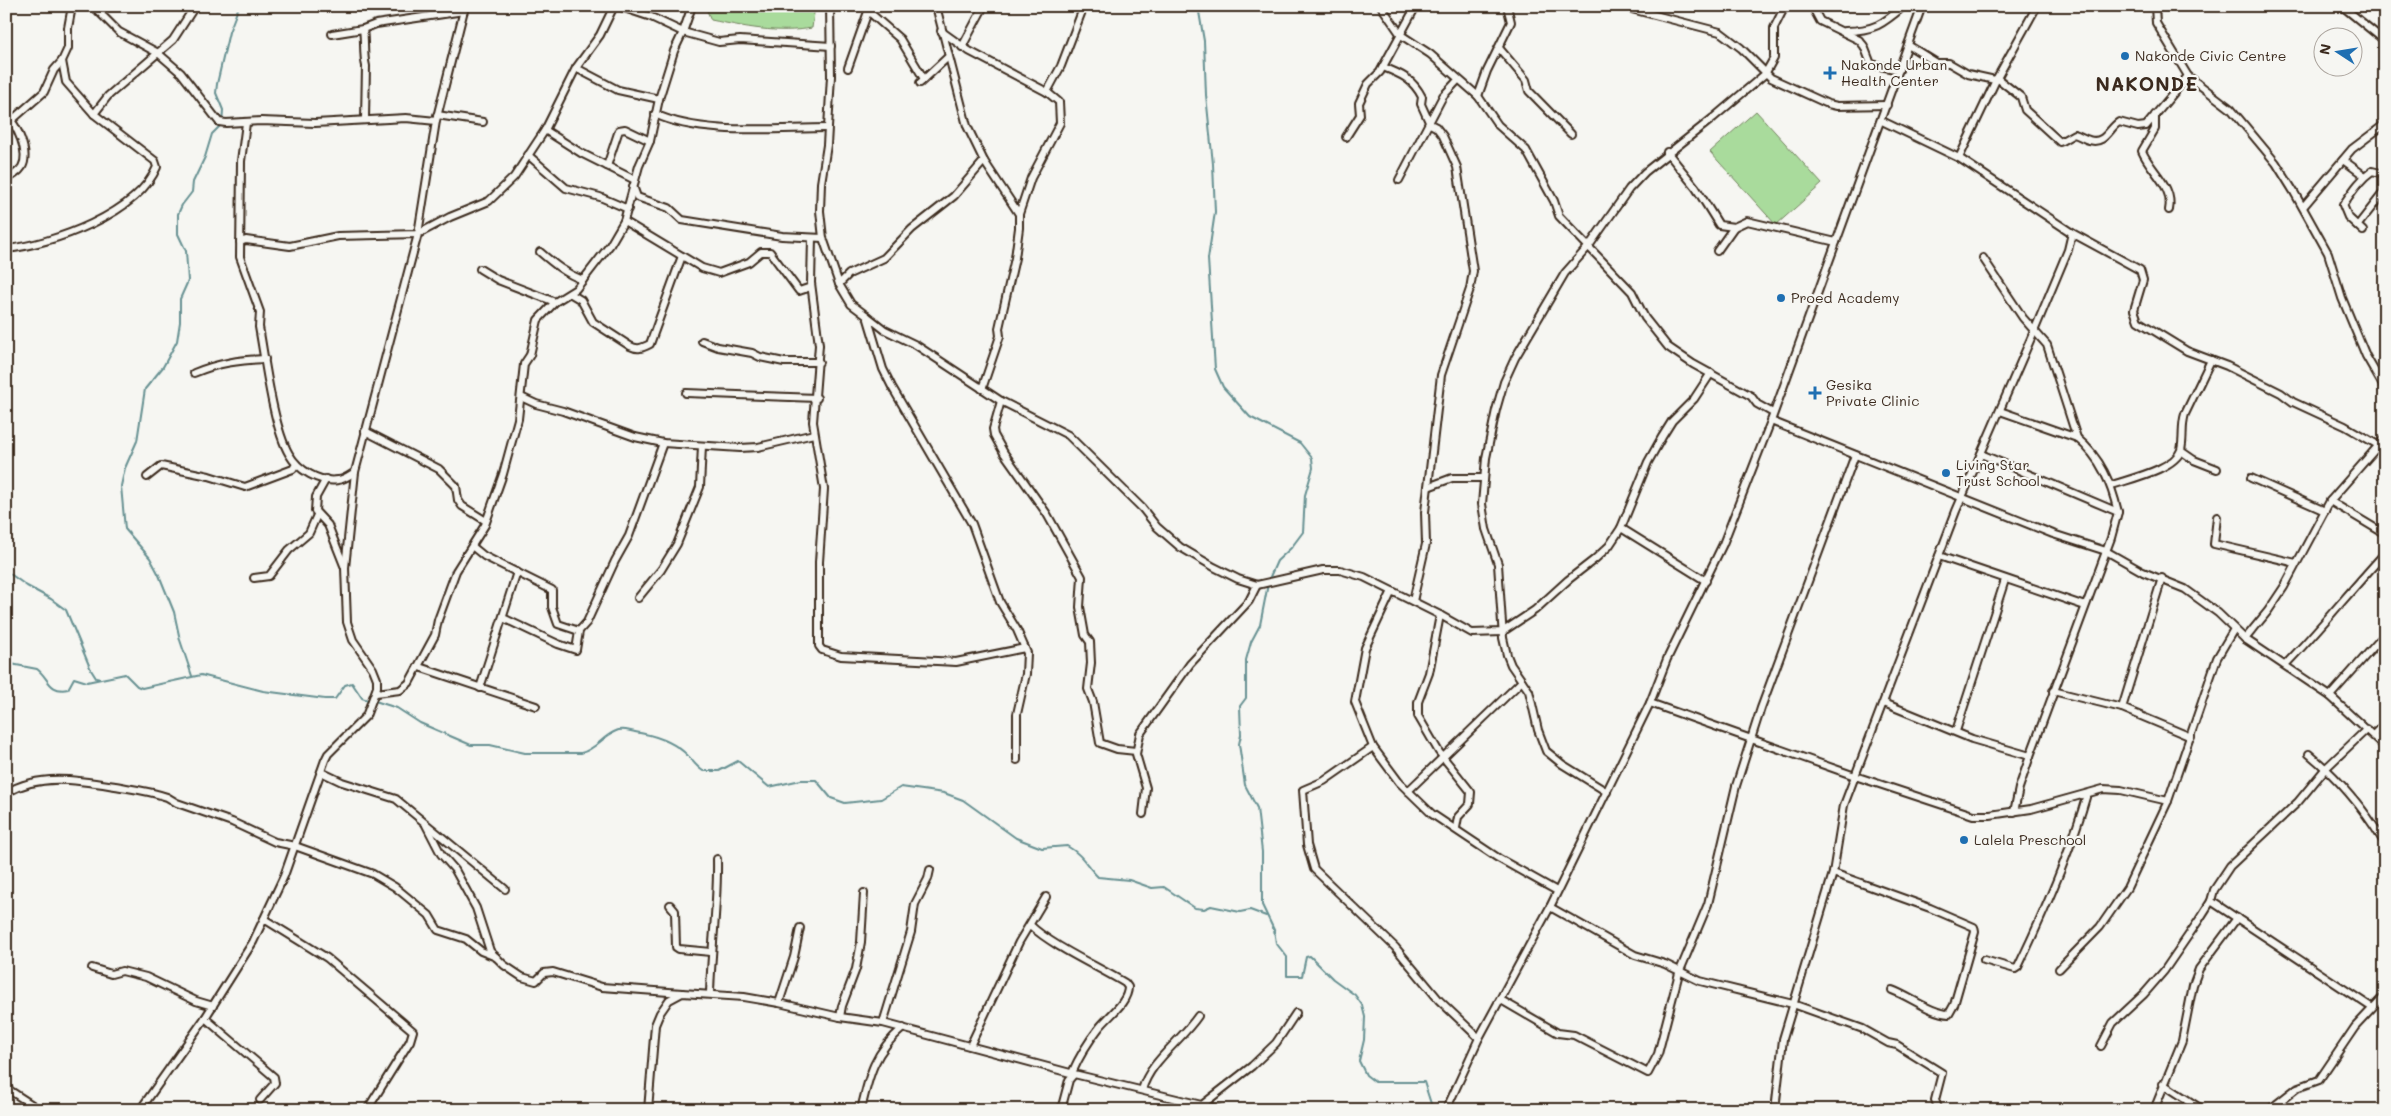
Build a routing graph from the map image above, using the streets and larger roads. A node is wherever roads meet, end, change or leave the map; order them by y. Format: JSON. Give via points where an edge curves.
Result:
{"nodes":[{"id":1,"x":72,"y":6,"type":"edge"},
{"id":2,"x":93,"y":6,"type":"edge"},
{"id":3,"x":195,"y":6,"type":"edge"},
{"id":4,"x":614,"y":6,"type":"edge"},
{"id":5,"x":618,"y":6,"type":"edge"},
{"id":6,"x":692,"y":6,"type":"edge"},
{"id":7,"x":830,"y":6,"type":"edge"},
{"id":8,"x":936,"y":6,"type":"edge"},
{"id":9,"x":984,"y":6,"type":"edge"},
{"id":10,"x":1084,"y":6,"type":"edge"},
{"id":11,"x":1382,"y":6,"type":"edge"},
{"id":12,"x":1416,"y":6,"type":"edge"},
{"id":13,"x":1507,"y":6,"type":"edge"},
{"id":14,"x":1620,"y":6,"type":"edge"},
{"id":15,"x":1785,"y":6,"type":"edge"},
{"id":16,"x":1812,"y":6,"type":"edge"},
{"id":17,"x":1904,"y":6,"type":"edge"},
{"id":18,"x":1922,"y":6,"type":"edge"},
{"id":19,"x":2037,"y":6,"type":"edge"},
{"id":20,"x":2156,"y":6,"type":"edge"},
{"id":21,"x":2342,"y":6,"type":"edge"},
{"id":22,"x":464,"y":9,"type":"edge"},
{"id":23,"x":869,"y":9,"type":"edge"},
{"id":24,"x":1638,"y":9,"type":"edge"},
{"id":25,"x":363,"y":29,"type":"junction"},
{"id":26,"x":940,"y":31,"type":"junction"},
{"id":27,"x":1842,"y":31,"type":"junction"},
{"id":28,"x":683,"y":32,"type":"junction"},
{"id":29,"x":332,"y":34,"type":"dead end"},
{"id":30,"x":1401,"y":35,"type":"junction"},
{"id":31,"x":2385,"y":41,"type":"edge"},
{"id":32,"x":1908,"y":45,"type":"junction"},
{"id":33,"x":831,"y":46,"type":"junction"},
{"id":34,"x":962,"y":46,"type":"junction"},
{"id":35,"x":1498,"y":48,"type":"junction"},
{"id":36,"x":158,"y":53,"type":"junction"},
{"id":37,"x":948,"y":57,"type":"junction"},
{"id":38,"x":62,"y":61,"type":"junction"},
{"id":39,"x":1383,"y":67,"type":"junction"},
{"id":40,"x":576,"y":68,"type":"junction"},
{"id":41,"x":848,"y":68,"type":"dead end"},
{"id":42,"x":1900,"y":70,"type":"junction"},
{"id":43,"x":1765,"y":74,"type":"junction"},
{"id":44,"x":2188,"y":76,"type":"junction"},
{"id":45,"x":1996,"y":79,"type":"junction"},
{"id":46,"x":1458,"y":80,"type":"junction"},
{"id":47,"x":1047,"y":92,"type":"junction"},
{"id":48,"x":1478,"y":96,"type":"junction"},
{"id":49,"x":659,"y":99,"type":"junction"},
{"id":50,"x":1887,"y":105,"type":"junction"},
{"id":51,"x":94,"y":114,"type":"junction"},
{"id":52,"x":655,"y":114,"type":"junction"},
{"id":53,"x":2155,"y":115,"type":"junction"},
{"id":54,"x":9,"y":118,"type":"edge"},
{"id":55,"x":436,"y":118,"type":"junction"},
{"id":56,"x":365,"y":119,"type":"junction"},
{"id":57,"x":1882,"y":121,"type":"junction"},
{"id":58,"x":484,"y":122,"type":"dead end"},
{"id":59,"x":246,"y":123,"type":"junction"},
{"id":60,"x":1430,"y":124,"type":"junction"},
{"id":61,"x":2385,"y":124,"type":"edge"},
{"id":62,"x":827,"y":128,"type":"junction"},
{"id":63,"x":545,"y":130,"type":"junction"},
{"id":64,"x":1571,"y":134,"type":"dead end"},
{"id":65,"x":1346,"y":137,"type":"dead end"},
{"id":66,"x":650,"y":141,"type":"junction"},
{"id":67,"x":1667,"y":152,"type":"junction"},
{"id":68,"x":528,"y":155,"type":"junction"},
{"id":69,"x":1959,"y":158,"type":"junction"},
{"id":70,"x":2343,"y":160,"type":"junction"},
{"id":71,"x":984,"y":161,"type":"junction"},
{"id":72,"x":607,"y":166,"type":"junction"},
{"id":73,"x":2385,"y":175,"type":"edge"},
{"id":74,"x":2365,"y":176,"type":"junction"},
{"id":75,"x":6,"y":179,"type":"edge"},
{"id":76,"x":1400,"y":180,"type":"dead end"},
{"id":77,"x":634,"y":183,"type":"junction"},
{"id":78,"x":2303,"y":206,"type":"junction"},
{"id":79,"x":628,"y":209,"type":"junction"},
{"id":80,"x":2169,"y":210,"type":"dead end"},
{"id":81,"x":1019,"y":214,"type":"junction"},
{"id":82,"x":624,"y":221,"type":"junction"},
{"id":83,"x":1734,"y":227,"type":"junction"},
{"id":84,"x":2072,"y":233,"type":"junction"},
{"id":85,"x":418,"y":234,"type":"junction"},
{"id":86,"x":812,"y":238,"type":"junction"},
{"id":87,"x":823,"y":238,"type":"junction"},
{"id":88,"x":240,"y":242,"type":"junction"},
{"id":89,"x":1836,"y":242,"type":"junction"},
{"id":90,"x":1589,"y":246,"type":"junction"},
{"id":91,"x":6,"y":249,"type":"edge"},
{"id":92,"x":1717,"y":251,"type":"dead end"},
{"id":93,"x":540,"y":252,"type":"dead end"},
{"id":94,"x":682,"y":256,"type":"junction"},
{"id":95,"x":1983,"y":258,"type":"dead end"},
{"id":96,"x":480,"y":269,"type":"dead end"},
{"id":97,"x":584,"y":280,"type":"junction"},
{"id":98,"x":839,"y":284,"type":"junction"},
{"id":99,"x":811,"y":287,"type":"junction"},
{"id":100,"x":571,"y":294,"type":"junction"},
{"id":101,"x":555,"y":302,"type":"junction"},
{"id":102,"x":867,"y":316,"type":"junction"},
{"id":103,"x":2035,"y":329,"type":"junction"},
{"id":104,"x":702,"y":341,"type":"dead end"},
{"id":105,"x":265,"y":359,"type":"junction"},
{"id":106,"x":2211,"y":360,"type":"junction"},
{"id":107,"x":819,"y":362,"type":"junction"},
{"id":108,"x":1711,"y":373,"type":"junction"},
{"id":109,"x":194,"y":374,"type":"dead end"},
{"id":110,"x":982,"y":389,"type":"junction"},
{"id":111,"x":2385,"y":389,"type":"edge"},
{"id":112,"x":686,"y":393,"type":"dead end"},
{"id":113,"x":520,"y":397,"type":"junction"},
{"id":114,"x":817,"y":398,"type":"junction"},
{"id":115,"x":1001,"y":401,"type":"junction"},
{"id":116,"x":2000,"y":411,"type":"junction"},
{"id":117,"x":1773,"y":413,"type":"junction"},
{"id":118,"x":1771,"y":421,"type":"junction"},
{"id":119,"x":365,"y":432,"type":"junction"},
{"id":120,"x":814,"y":434,"type":"junction"},
{"id":121,"x":2077,"y":438,"type":"junction"},
{"id":122,"x":2385,"y":438,"type":"edge"},
{"id":123,"x":663,"y":443,"type":"junction"},
{"id":124,"x":2378,"y":445,"type":"junction"},
{"id":125,"x":702,"y":446,"type":"junction"},
{"id":126,"x":2181,"y":451,"type":"junction"},
{"id":127,"x":1981,"y":454,"type":"junction"},
{"id":128,"x":1854,"y":455,"type":"junction"},
{"id":129,"x":296,"y":464,"type":"junction"},
{"id":130,"x":2217,"y":468,"type":"dead end"},
{"id":131,"x":355,"y":472,"type":"junction"},
{"id":132,"x":147,"y":477,"type":"dead end"},
{"id":133,"x":1483,"y":478,"type":"junction"},
{"id":134,"x":2251,"y":478,"type":"dead end"},
{"id":135,"x":326,"y":479,"type":"junction"},
{"id":136,"x":2112,"y":484,"type":"junction"},
{"id":137,"x":1428,"y":486,"type":"junction"},
{"id":138,"x":1963,"y":498,"type":"junction"},
{"id":139,"x":2330,"y":501,"type":"junction"},
{"id":140,"x":2325,"y":511,"type":"junction"},
{"id":141,"x":2118,"y":512,"type":"junction"},
{"id":142,"x":317,"y":515,"type":"junction"},
{"id":143,"x":2217,"y":517,"type":"dead end"},
{"id":144,"x":486,"y":521,"type":"junction"},
{"id":145,"x":1621,"y":528,"type":"junction"},
{"id":146,"x":2385,"y":534,"type":"edge"},
{"id":147,"x":473,"y":547,"type":"junction"},
{"id":148,"x":2106,"y":552,"type":"junction"},
{"id":149,"x":2385,"y":553,"type":"edge"},
{"id":150,"x":1939,"y":556,"type":"junction"},
{"id":151,"x":2296,"y":563,"type":"junction"},
{"id":152,"x":345,"y":568,"type":"junction"},
{"id":153,"x":518,"y":572,"type":"junction"},
{"id":154,"x":254,"y":578,"type":"dead end"},
{"id":155,"x":2162,"y":578,"type":"junction"},
{"id":156,"x":2005,"y":580,"type":"junction"},
{"id":157,"x":1706,"y":582,"type":"junction"},
{"id":158,"x":1260,"y":585,"type":"junction"},
{"id":159,"x":1392,"y":591,"type":"junction"},
{"id":160,"x":638,"y":598,"type":"dead end"},
{"id":161,"x":1413,"y":601,"type":"junction"},
{"id":162,"x":2085,"y":606,"type":"junction"},
{"id":163,"x":1440,"y":615,"type":"junction"},
{"id":164,"x":503,"y":618,"type":"junction"},
{"id":165,"x":2234,"y":629,"type":"junction"},
{"id":166,"x":579,"y":631,"type":"junction"},
{"id":167,"x":1502,"y":632,"type":"junction"},
{"id":168,"x":2385,"y":634,"type":"edge"},
{"id":169,"x":2245,"y":639,"type":"junction"},
{"id":170,"x":1025,"y":648,"type":"junction"},
{"id":171,"x":2286,"y":665,"type":"junction"},
{"id":172,"x":419,"y":667,"type":"junction"},
{"id":173,"x":1522,"y":681,"type":"junction"},
{"id":174,"x":480,"y":688,"type":"junction"},
{"id":175,"x":2053,"y":691,"type":"junction"},
{"id":176,"x":2330,"y":696,"type":"junction"},
{"id":177,"x":373,"y":699,"type":"junction"},
{"id":178,"x":1650,"y":703,"type":"junction"},
{"id":179,"x":1884,"y":703,"type":"junction"},
{"id":180,"x":536,"y":706,"type":"dead end"},
{"id":181,"x":2122,"y":708,"type":"junction"},
{"id":182,"x":2385,"y":723,"type":"edge"},
{"id":183,"x":2367,"y":729,"type":"junction"},
{"id":184,"x":1956,"y":731,"type":"junction"},
{"id":185,"x":2373,"y":735,"type":"junction"},
{"id":186,"x":2191,"y":737,"type":"junction"},
{"id":187,"x":1753,"y":738,"type":"junction"},
{"id":188,"x":1372,"y":747,"type":"junction"},
{"id":189,"x":2385,"y":747,"type":"edge"},
{"id":190,"x":1136,"y":751,"type":"junction"},
{"id":191,"x":2309,"y":754,"type":"dead end"},
{"id":192,"x":2030,"y":756,"type":"junction"},
{"id":193,"x":1443,"y":758,"type":"junction"},
{"id":194,"x":1017,"y":760,"type":"dead end"},
{"id":195,"x":2326,"y":768,"type":"junction"},
{"id":196,"x":321,"y":772,"type":"junction"},
{"id":197,"x":1855,"y":776,"type":"junction"},
{"id":198,"x":1408,"y":791,"type":"junction"},
{"id":199,"x":1607,"y":792,"type":"junction"},
{"id":200,"x":6,"y":794,"type":"edge"},
{"id":201,"x":2087,"y":794,"type":"junction"},
{"id":202,"x":2168,"y":801,"type":"junction"},
{"id":203,"x":2014,"y":812,"type":"junction"},
{"id":204,"x":1143,"y":814,"type":"dead end"},
{"id":205,"x":426,"y":825,"type":"junction"},
{"id":206,"x":1456,"y":828,"type":"junction"},
{"id":207,"x":2382,"y":838,"type":"dead end"},
{"id":208,"x":296,"y":846,"type":"junction"},
{"id":209,"x":717,"y":859,"type":"dead end"},
{"id":210,"x":930,"y":870,"type":"dead end"},
{"id":211,"x":1833,"y":873,"type":"junction"},
{"id":212,"x":505,"y":889,"type":"dead end"},
{"id":213,"x":1557,"y":891,"type":"junction"},
{"id":214,"x":864,"y":893,"type":"dead end"},
{"id":215,"x":1046,"y":897,"type":"dead end"},
{"id":216,"x":2210,"y":901,"type":"junction"},
{"id":217,"x":670,"y":905,"type":"dead end"},
{"id":218,"x":1550,"y":908,"type":"junction"},
{"id":219,"x":2237,"y":918,"type":"junction"},
{"id":220,"x":264,"y":919,"type":"junction"},
{"id":221,"x":1030,"y":925,"type":"junction"},
{"id":222,"x":800,"y":928,"type":"dead end"},
{"id":223,"x":711,"y":952,"type":"junction"},
{"id":224,"x":496,"y":957,"type":"junction"},
{"id":225,"x":1984,"y":960,"type":"dead end"},
{"id":226,"x":92,"y":968,"type":"dead end"},
{"id":227,"x":2059,"y":969,"type":"dead end"},
{"id":228,"x":1679,"y":973,"type":"junction"},
{"id":229,"x":1892,"y":990,"type":"dead end"},
{"id":230,"x":682,"y":993,"type":"junction"},
{"id":231,"x":710,"y":994,"type":"junction"},
{"id":232,"x":2385,"y":995,"type":"edge"},
{"id":233,"x":1501,"y":1000,"type":"junction"},
{"id":234,"x":780,"y":1002,"type":"junction"},
{"id":235,"x":1793,"y":1004,"type":"junction"},
{"id":236,"x":213,"y":1006,"type":"junction"},
{"id":237,"x":2372,"y":1007,"type":"junction"},
{"id":238,"x":1296,"y":1013,"type":"dead end"},
{"id":239,"x":1198,"y":1016,"type":"dead end"},
{"id":240,"x":840,"y":1017,"type":"junction"},
{"id":241,"x":205,"y":1018,"type":"junction"},
{"id":242,"x":883,"y":1023,"type":"junction"},
{"id":243,"x":903,"y":1028,"type":"junction"},
{"id":244,"x":1479,"y":1038,"type":"junction"},
{"id":245,"x":970,"y":1046,"type":"junction"},
{"id":246,"x":2101,"y":1046,"type":"dead end"},
{"id":247,"x":1073,"y":1073,"type":"junction"},
{"id":248,"x":2163,"y":1084,"type":"junction"},
{"id":249,"x":6,"y":1088,"type":"edge"},
{"id":250,"x":1142,"y":1090,"type":"junction"},
{"id":251,"x":260,"y":1100,"type":"dead end"},
{"id":252,"x":1202,"y":1105,"type":"junction"},
{"id":253,"x":40,"y":1110,"type":"edge"},
{"id":254,"x":140,"y":1110,"type":"edge"},
{"id":255,"x":367,"y":1110,"type":"edge"},
{"id":256,"x":648,"y":1110,"type":"edge"},
{"id":257,"x":861,"y":1110,"type":"edge"},
{"id":258,"x":1061,"y":1110,"type":"edge"},
{"id":259,"x":1222,"y":1110,"type":"edge"},
{"id":260,"x":1446,"y":1110,"type":"edge"},
{"id":261,"x":1775,"y":1110,"type":"edge"},
{"id":262,"x":1939,"y":1110,"type":"edge"},
{"id":263,"x":2154,"y":1110,"type":"edge"},
{"id":264,"x":2203,"y":1110,"type":"edge"},
{"id":265,"x":2269,"y":1110,"type":"edge"}],
"edges":[{"from":1,"to":38,"type":"street","via":[[68,48]]},
{"from":2,"to":36,"type":"street","via":[[119,32]]},
{"from":3,"to":36,"type":"street","via":[[173,40]]},
{"from":4,"to":40,"type":"street","via":[[600,35]]},
{"from":5,"to":28,"type":"street"},
{"from":6,"to":28,"type":"street"},
{"from":7,"to":33,"type":"street"},
{"from":8,"to":26,"type":"street"},
{"from":9,"to":34,"type":"street"},
{"from":10,"to":47,"type":"street"},
{"from":11,"to":30,"type":"street"},
{"from":12,"to":30,"type":"street"},
{"from":13,"to":35,"type":"street","via":[[1511,22]]},
{"from":14,"to":24,"type":"street"},
{"from":15,"to":43,"type":"street","via":[[1774,28],[1774,58]]},
{"from":16,"to":27,"type":"street","via":[[1820,21]]},
{"from":17,"to":27,"type":"street","via":[[1876,28]]},
{"from":18,"to":32,"type":"street"},
{"from":19,"to":45,"type":"street"},
{"from":20,"to":44,"type":"street","via":[[2156,23]]},
{"from":21,"to":31,"type":"street"},
{"from":22,"to":25,"type":"street"},
{"from":22,"to":55,"type":"street"},
{"from":23,"to":37,"type":"street","via":[[900,39],[922,81]]},
{"from":23,"to":41,"type":"street"},
{"from":24,"to":43,"type":"street","via":[[1720,32],[1742,48]]},
{"from":25,"to":29,"type":"street"},
{"from":25,"to":56,"type":"street"},
{"from":26,"to":34,"type":"street"},
{"from":26,"to":37,"type":"street"},
{"from":27,"to":42,"type":"street","via":[[1854,36],[1864,46],[1873,66]]},
{"from":28,"to":33,"type":"street","via":[[719,42],[740,40]]},
{"from":28,"to":49,"type":"street"},
{"from":30,"to":39,"type":"street"},
{"from":30,"to":46,"type":"street","via":[[1430,54]]},
{"from":32,"to":42,"type":"street"},
{"from":32,"to":45,"type":"street","via":[[1937,63],[1949,63],[1968,74]]},
{"from":33,"to":62,"type":"street"},
{"from":34,"to":47,"type":"street"},
{"from":35,"to":48,"type":"street"},
{"from":35,"to":64,"type":"street","via":[[1527,81],[1530,91]]},
{"from":36,"to":51,"type":"street","via":[[108,96]]},
{"from":36,"to":59,"type":"street","via":[[181,73],[220,122]]},
{"from":37,"to":71,"type":"street","via":[[967,126]]},
{"from":38,"to":51,"type":"street","via":[[66,82]]},
{"from":38,"to":54,"type":"street","via":[[44,92]]},
{"from":39,"to":60,"type":"street","via":[[1412,81],[1422,96],[1421,104]]},
{"from":39,"to":65,"type":"street","via":[[1366,88],[1359,103],[1360,115]]},
{"from":40,"to":49,"type":"street","via":[[618,90]]},
{"from":40,"to":63,"type":"street"},
{"from":42,"to":50,"type":"street"},
{"from":43,"to":50,"type":"street","via":[[1833,105]]},
{"from":43,"to":67,"type":"street"},
{"from":44,"to":53,"type":"street"},
{"from":44,"to":78,"type":"street","via":[[2232,109],[2276,163]]},
{"from":45,"to":53,"type":"street","via":[[2021,96],[2024,110],[2060,142],[2074,134],[2098,141],[2104,139],[2119,122],[2143,127]]},
{"from":45,"to":69,"type":"street"},
{"from":46,"to":48,"type":"street"},
{"from":46,"to":60,"type":"street","via":[[1443,96]]},
{"from":47,"to":81,"type":"street","via":[[1059,102],[1060,123],[1031,178]]},
{"from":48,"to":90,"type":"street","via":[[1498,125],[1526,150],[1559,216]]},
{"from":49,"to":52,"type":"street"},
{"from":50,"to":57,"type":"street"},
{"from":51,"to":91,"type":"street","via":[[155,161],[155,172],[136,194],[96,222],[66,234]]},
{"from":52,"to":62,"type":"street","via":[[669,121],[723,129]]},
{"from":52,"to":66,"type":"street"},
{"from":53,"to":80,"type":"street","via":[[2155,129],[2142,151],[2169,191]]},
{"from":54,"to":75,"type":"street","via":[[22,137],[24,163]]},
{"from":55,"to":56,"type":"street"},
{"from":55,"to":58,"type":"street"},
{"from":55,"to":85,"type":"street"},
{"from":56,"to":59,"type":"street"},
{"from":57,"to":69,"type":"street"},
{"from":57,"to":89,"type":"street"},
{"from":59,"to":88,"type":"street","via":[[241,161]]},
{"from":60,"to":76,"type":"street"},
{"from":60,"to":137,"type":"street","via":[[1443,136],[1457,167],[1473,271],[1470,289],[1444,363]]},
{"from":61,"to":70,"type":"street","via":[[2357,144]]},
{"from":62,"to":87,"type":"street","via":[[821,183]]},
{"from":63,"to":68,"type":"street"},
{"from":63,"to":72,"type":"street"},
{"from":66,"to":72,"type":"street","via":[[625,129],[620,130]]},
{"from":66,"to":77,"type":"street"},
{"from":67,"to":83,"type":"street","via":[[1696,188],[1719,225]]},
{"from":67,"to":90,"type":"street","via":[[1629,189]]},
{"from":68,"to":79,"type":"street","via":[[566,188],[600,196]]},
{"from":68,"to":85,"type":"street","via":[[514,177],[489,201]]},
{"from":69,"to":84,"type":"street"},
{"from":70,"to":74,"type":"street"},
{"from":70,"to":78,"type":"street"},
{"from":71,"to":81,"type":"street"},
{"from":71,"to":98,"type":"street","via":[[954,196],[912,229],[884,258],[849,274]]},
{"from":72,"to":77,"type":"street"},
{"from":73,"to":74,"type":"street","via":[[2372,171]]},
{"from":73,"to":74,"type":"street","via":[[2383,193],[2360,228],[2343,205],[2358,181]]},
{"from":77,"to":79,"type":"street"},
{"from":77,"to":86,"type":"street","via":[[637,197],[670,208],[682,220]]},
{"from":78,"to":111,"type":"street","via":[[2328,253],[2366,356]]},
{"from":79,"to":82,"type":"street"},
{"from":81,"to":110,"type":"street","via":[[1015,258],[1000,336]]},
{"from":82,"to":94,"type":"street"},
{"from":82,"to":97,"type":"street"},
{"from":83,"to":89,"type":"street","via":[[1752,221]]},
{"from":83,"to":92,"type":"street"},
{"from":84,"to":103,"type":"street"},
{"from":84,"to":106,"type":"street","via":[[2140,270],[2142,280],[2134,310],[2138,321],[2187,351]]},
{"from":85,"to":88,"type":"street","via":[[338,236],[290,246]]},
{"from":85,"to":119,"type":"street"},
{"from":86,"to":87,"type":"street"},
{"from":86,"to":99,"type":"street"},
{"from":87,"to":98,"type":"street"},
{"from":88,"to":105,"type":"street","via":[[240,258],[260,312],[259,327]]},
{"from":89,"to":117,"type":"street"},
{"from":90,"to":108,"type":"street","via":[[1632,292],[1644,318],[1668,347],[1678,356]]},
{"from":90,"to":133,"type":"street","via":[[1564,273],[1504,382]]},
{"from":93,"to":97,"type":"street","via":[[555,266]]},
{"from":94,"to":99,"type":"street","via":[[702,268],[719,273],[749,262],[761,252],[770,252],[799,291]]},
{"from":94,"to":100,"type":"street","via":[[650,344],[643,348],[630,346],[593,322],[581,300]]},
{"from":95,"to":103,"type":"street","via":[[2023,318]]},
{"from":96,"to":101,"type":"street","via":[[498,280]]},
{"from":97,"to":100,"type":"street"},
{"from":98,"to":102,"type":"street","via":[[851,304]]},
{"from":99,"to":107,"type":"street"},
{"from":100,"to":101,"type":"street"},
{"from":101,"to":113,"type":"street","via":[[538,320],[530,355],[524,364]]},
{"from":102,"to":110,"type":"street"},
{"from":102,"to":170,"type":"street","via":[[883,369],[972,524],[1000,602]]},
{"from":103,"to":116,"type":"street"},
{"from":103,"to":121,"type":"street","via":[[2047,345]]},
{"from":104,"to":107,"type":"street","via":[[784,362]]},
{"from":105,"to":109,"type":"street","via":[[216,364]]},
{"from":105,"to":129,"type":"street","via":[[280,430]]},
{"from":106,"to":124,"type":"street"},
{"from":106,"to":126,"type":"street","via":[[2185,414]]},
{"from":107,"to":114,"type":"street"},
{"from":108,"to":117,"type":"street"},
{"from":108,"to":145,"type":"street","via":[[1662,437]]},
{"from":110,"to":115,"type":"street"},
{"from":112,"to":114,"type":"street"},
{"from":113,"to":123,"type":"street","via":[[635,438]]},
{"from":113,"to":144,"type":"street","via":[[511,445]]},
{"from":114,"to":120,"type":"street"},
{"from":115,"to":158,"type":"street","via":[[1068,435],[1142,508],[1150,521],[1180,547],[1238,580]]},
{"from":115,"to":190,"type":"street","via":[[994,435],[1048,514],[1082,577],[1080,608],[1085,636],[1090,642],[1088,689],[1100,743]]},
{"from":116,"to":121,"type":"street"},
{"from":116,"to":127,"type":"street"},
{"from":117,"to":118,"type":"street"},
{"from":118,"to":128,"type":"street"},
{"from":118,"to":157,"type":"street"},
{"from":119,"to":131,"type":"street"},
{"from":119,"to":144,"type":"street","via":[[440,469],[456,486],[462,506]]},
{"from":120,"to":125,"type":"street","via":[[758,447]]},
{"from":120,"to":170,"type":"street","via":[[824,489],[818,640],[822,650],[842,656],[956,662]]},
{"from":121,"to":136,"type":"street","via":[[2095,455]]},
{"from":122,"to":124,"type":"street"},
{"from":123,"to":125,"type":"street"},
{"from":123,"to":166,"type":"street","via":[[629,536],[614,560],[587,622]]},
{"from":124,"to":139,"type":"street"},
{"from":125,"to":160,"type":"street","via":[[700,487],[678,544]]},
{"from":126,"to":130,"type":"street","via":[[2194,460]]},
{"from":126,"to":136,"type":"street","via":[[2164,467]]},
{"from":127,"to":138,"type":"street"},
{"from":127,"to":141,"type":"street"},
{"from":128,"to":138,"type":"street"},
{"from":128,"to":187,"type":"street","via":[[1761,708]]},
{"from":129,"to":132,"type":"street","via":[[293,469],[245,487],[161,466]]},
{"from":129,"to":135,"type":"street","via":[[308,473]]},
{"from":131,"to":135,"type":"street","via":[[340,480]]},
{"from":131,"to":152,"type":"street"},
{"from":133,"to":137,"type":"street","via":[[1452,478]]},
{"from":133,"to":167,"type":"street","via":[[1484,520],[1498,564]]},
{"from":134,"to":140,"type":"street"},
{"from":135,"to":142,"type":"street","via":[[316,497]]},
{"from":136,"to":141,"type":"street"},
{"from":137,"to":161,"type":"street","via":[[1426,544]]},
{"from":138,"to":148,"type":"street"},
{"from":138,"to":150,"type":"street"},
{"from":139,"to":140,"type":"street"},
{"from":139,"to":146,"type":"street"},
{"from":140,"to":151,"type":"street"},
{"from":141,"to":148,"type":"street"},
{"from":142,"to":152,"type":"street","via":[[328,525]]},
{"from":142,"to":154,"type":"street","via":[[309,533],[289,550],[269,576]]},
{"from":143,"to":151,"type":"street","via":[[2214,544]]},
{"from":144,"to":147,"type":"street"},
{"from":145,"to":157,"type":"street"},
{"from":145,"to":167,"type":"street","via":[[1595,560],[1535,610]]},
{"from":147,"to":153,"type":"street","via":[[484,556]]},
{"from":147,"to":172,"type":"street","via":[[456,572],[435,635]]},
{"from":148,"to":155,"type":"street","via":[[2143,572]]},
{"from":148,"to":162,"type":"street"},
{"from":149,"to":171,"type":"street"},
{"from":150,"to":156,"type":"street"},
{"from":150,"to":179,"type":"street"},
{"from":151,"to":169,"type":"street","via":[[2268,611]]},
{"from":152,"to":177,"type":"street","via":[[346,622],[353,640],[378,679]]},
{"from":153,"to":164,"type":"street"},
{"from":153,"to":166,"type":"street","via":[[552,590],[552,607],[558,624]]},
{"from":155,"to":165,"type":"street","via":[[2205,602]]},
{"from":155,"to":181,"type":"street"},
{"from":156,"to":162,"type":"street"},
{"from":156,"to":184,"type":"street"},
{"from":157,"to":178,"type":"street","via":[[1667,659]]},
{"from":158,"to":159,"type":"street","via":[[1330,569],[1364,577]]},
{"from":158,"to":190,"type":"street","via":[[1174,685],[1145,725]]},
{"from":159,"to":161,"type":"street"},
{"from":159,"to":188,"type":"street","via":[[1365,648],[1355,702]]},
{"from":161,"to":163,"type":"street"},
{"from":162,"to":175,"type":"street"},
{"from":163,"to":167,"type":"street","via":[[1472,633]]},
{"from":163,"to":193,"type":"street","via":[[1429,673],[1417,709],[1421,722]]},
{"from":164,"to":166,"type":"street","via":[[576,650]]},
{"from":164,"to":174,"type":"street"},
{"from":165,"to":169,"type":"street"},
{"from":165,"to":186,"type":"street","via":[[2217,658]]},
{"from":167,"to":173,"type":"street","via":[[1511,665]]},
{"from":168,"to":176,"type":"street"},
{"from":169,"to":171,"type":"street"},
{"from":170,"to":194,"type":"street","via":[[1026,674],[1018,714]]},
{"from":171,"to":176,"type":"street"},
{"from":172,"to":174,"type":"street"},
{"from":172,"to":177,"type":"street","via":[[409,684]]},
{"from":173,"to":193,"type":"street"},
{"from":173,"to":199,"type":"street","via":[[1530,696],[1546,751]]},
{"from":174,"to":180,"type":"street"},
{"from":175,"to":181,"type":"street"},
{"from":175,"to":192,"type":"street"},
{"from":176,"to":183,"type":"street"},
{"from":177,"to":196,"type":"street","via":[[366,716],[328,754]]},
{"from":178,"to":187,"type":"street"},
{"from":178,"to":199,"type":"street"},
{"from":179,"to":184,"type":"street"},
{"from":179,"to":197,"type":"street"},
{"from":181,"to":186,"type":"street"},
{"from":182,"to":185,"type":"street"},
{"from":183,"to":185,"type":"street"},
{"from":183,"to":195,"type":"street"},
{"from":184,"to":192,"type":"street"},
{"from":185,"to":189,"type":"street"},
{"from":186,"to":202,"type":"street"},
{"from":187,"to":197,"type":"street"},
{"from":187,"to":228,"type":"street","via":[[1736,786],[1710,897]]},
{"from":188,"to":198,"type":"street"},
{"from":188,"to":244,"type":"street","via":[[1324,781],[1303,790],[1307,845],[1314,869],[1395,947],[1439,1000]]},
{"from":190,"to":204,"type":"street","via":[[1146,788]]},
{"from":191,"to":195,"type":"street"},
{"from":192,"to":203,"type":"street"},
{"from":193,"to":198,"type":"street"},
{"from":193,"to":206,"type":"street","via":[[1471,792],[1470,804],[1458,817]]},
{"from":195,"to":207,"type":"street","via":[[2358,802]]},
{"from":195,"to":216,"type":"street","via":[[2298,802],[2230,866]]},
{"from":196,"to":205,"type":"street","via":[[396,799]]},
{"from":196,"to":208,"type":"street"},
{"from":197,"to":203,"type":"street","via":[[1973,815]]},
{"from":197,"to":211,"type":"street","via":[[1844,805]]},
{"from":198,"to":206,"type":"street","via":[[1432,814]]},
{"from":199,"to":213,"type":"street"},
{"from":200,"to":208,"type":"street","via":[[37,782],[67,779],[135,789],[162,795],[275,842]]},
{"from":201,"to":202,"type":"street","via":[[2121,790]]},
{"from":201,"to":203,"type":"street"},
{"from":201,"to":225,"type":"street","via":[[2053,894],[2018,967],[2014,969]]},
{"from":202,"to":227,"type":"street","via":[[2126,888],[2100,927]]},
{"from":205,"to":212,"type":"street"},
{"from":205,"to":224,"type":"street","via":[[476,908],[490,951]]},
{"from":206,"to":213,"type":"street","via":[[1498,858]]},
{"from":208,"to":220,"type":"street"},
{"from":208,"to":224,"type":"street","via":[[373,874],[395,887],[429,915],[438,930],[466,939]]},
{"from":209,"to":223,"type":"street","via":[[718,892]]},
{"from":210,"to":242,"type":"street","via":[[915,904],[911,932]]},
{"from":211,"to":229,"type":"street","via":[[1974,927],[1949,1014],[1940,1014]]},
{"from":211,"to":235,"type":"street"},
{"from":213,"to":218,"type":"street"},
{"from":214,"to":240,"type":"street","via":[[862,942]]},
{"from":215,"to":221,"type":"street"},
{"from":216,"to":219,"type":"street"},
{"from":216,"to":246,"type":"street","via":[[2164,970],[2113,1023]]},
{"from":217,"to":223,"type":"street","via":[[675,911],[676,947]]},
{"from":218,"to":228,"type":"street","via":[[1626,951],[1665,964]]},
{"from":218,"to":233,"type":"street"},
{"from":219,"to":237,"type":"street"},
{"from":219,"to":248,"type":"street","via":[[2199,969],[2182,1041]]},
{"from":220,"to":236,"type":"street"},
{"from":220,"to":255,"type":"street","via":[[327,958],[413,1031]]},
{"from":221,"to":245,"type":"street"},
{"from":221,"to":247,"type":"street","via":[[1039,934],[1128,987],[1126,998],[1086,1047]]},
{"from":222,"to":234,"type":"street"},
{"from":223,"to":231,"type":"street"},
{"from":224,"to":230,"type":"street","via":[[522,977],[536,981],[544,973],[553,972],[602,987]]},
{"from":226,"to":236,"type":"street","via":[[111,974],[122,971],[146,977]]},
{"from":228,"to":233,"type":"street","via":[[1658,1054],[1648,1073],[1574,1035],[1558,1033]]},
{"from":228,"to":235,"type":"street","via":[[1729,990]]},
{"from":230,"to":231,"type":"street"},
{"from":230,"to":256,"type":"street","via":[[669,1000],[655,1025]]},
{"from":231,"to":234,"type":"street"},
{"from":232,"to":237,"type":"street"},
{"from":233,"to":244,"type":"street"},
{"from":234,"to":240,"type":"street"},
{"from":235,"to":261,"type":"street","via":[[1783,1039]]},
{"from":235,"to":262,"type":"street","via":[[1863,1029],[1940,1070],[1942,1077],[1935,1100]]},
{"from":236,"to":241,"type":"street"},
{"from":237,"to":265,"type":"street","via":[[2355,1026],[2319,1080],[2297,1088]]},
{"from":238,"to":252,"type":"street","via":[[1276,1043]]},
{"from":239,"to":250,"type":"street","via":[[1152,1069]]},
{"from":240,"to":242,"type":"street"},
{"from":241,"to":251,"type":"street","via":[[274,1077],[275,1083]]},
{"from":241,"to":254,"type":"street"},
{"from":242,"to":243,"type":"street"},
{"from":243,"to":245,"type":"street"},
{"from":243,"to":257,"type":"street","via":[[890,1038],[875,1058]]},
{"from":244,"to":260,"type":"street"},
{"from":245,"to":247,"type":"street"},
{"from":247,"to":250,"type":"street"},
{"from":247,"to":258,"type":"street"},
{"from":248,"to":263,"type":"street"},
{"from":248,"to":264,"type":"street"},
{"from":249,"to":253,"type":"street"},
{"from":250,"to":252,"type":"street"},
{"from":252,"to":259,"type":"street"}]}
